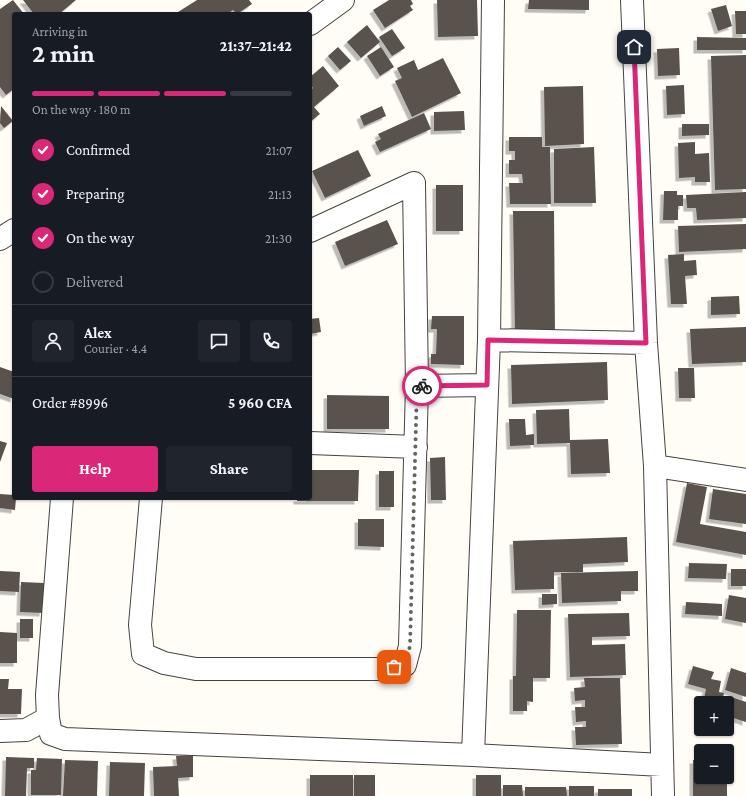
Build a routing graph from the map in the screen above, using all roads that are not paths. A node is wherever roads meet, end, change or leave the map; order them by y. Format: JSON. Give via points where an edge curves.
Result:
{"nodes":[{"id":1,"x":343,"y":0,"type":"edge"},
{"id":2,"x":493,"y":0,"type":"edge"},
{"id":3,"x":632,"y":0,"type":"edge"},
{"id":4,"x":312,"y":23,"type":"edge"},
{"id":5,"x":312,"y":230,"type":"edge"},
{"id":6,"x":12,"y":231,"type":"edge"},
{"id":7,"x":0,"y":239,"type":"edge"},
{"id":8,"x":488,"y":340,"type":"junction"},
{"id":9,"x":646,"y":343,"type":"junction"},
{"id":10,"x":487,"y":385,"type":"junction"},
{"id":11,"x":417,"y":386,"type":"junction"},
{"id":12,"x":312,"y":443,"type":"edge"},
{"id":13,"x":416,"y":447,"type":"junction"},
{"id":14,"x":655,"y":466,"type":"junction"},
{"id":15,"x":746,"y":480,"type":"edge"},
{"id":16,"x":62,"y":500,"type":"edge"},
{"id":17,"x":151,"y":500,"type":"edge"},
{"id":18,"x":48,"y":718,"type":"junction"},
{"id":19,"x":0,"y":731,"type":"edge"},
{"id":20,"x":472,"y":755,"type":"junction"},
{"id":21,"x":662,"y":765,"type":"junction"},
{"id":22,"x":663,"y":796,"type":"edge"}],
"edges":[{"from":1,"to":4,"type":"street"},
{"from":2,"to":8,"type":"street"},
{"from":3,"to":9,"type":"street"},
{"from":5,"to":11,"type":"street","via":[[414,183]]},
{"from":6,"to":7,"type":"street"},
{"from":8,"to":9,"type":"street"},
{"from":8,"to":10,"type":"street"},
{"from":9,"to":14,"type":"street"},
{"from":10,"to":11,"type":"street"},
{"from":10,"to":20,"type":"street"},
{"from":11,"to":13,"type":"street"},
{"from":12,"to":13,"type":"street"},
{"from":13,"to":17,"type":"street","via":[[410,646],[405,665],[384,669],[196,669],[164,664],[143,654],[140,626]]},
{"from":14,"to":15,"type":"street"},
{"from":14,"to":21,"type":"street"},
{"from":16,"to":18,"type":"street","via":[[47,695]]},
{"from":18,"to":19,"type":"street","via":[[26,730]]},
{"from":18,"to":20,"type":"street","via":[[51,734],[65,739]]},
{"from":20,"to":21,"type":"street"},
{"from":21,"to":22,"type":"street"}]}
